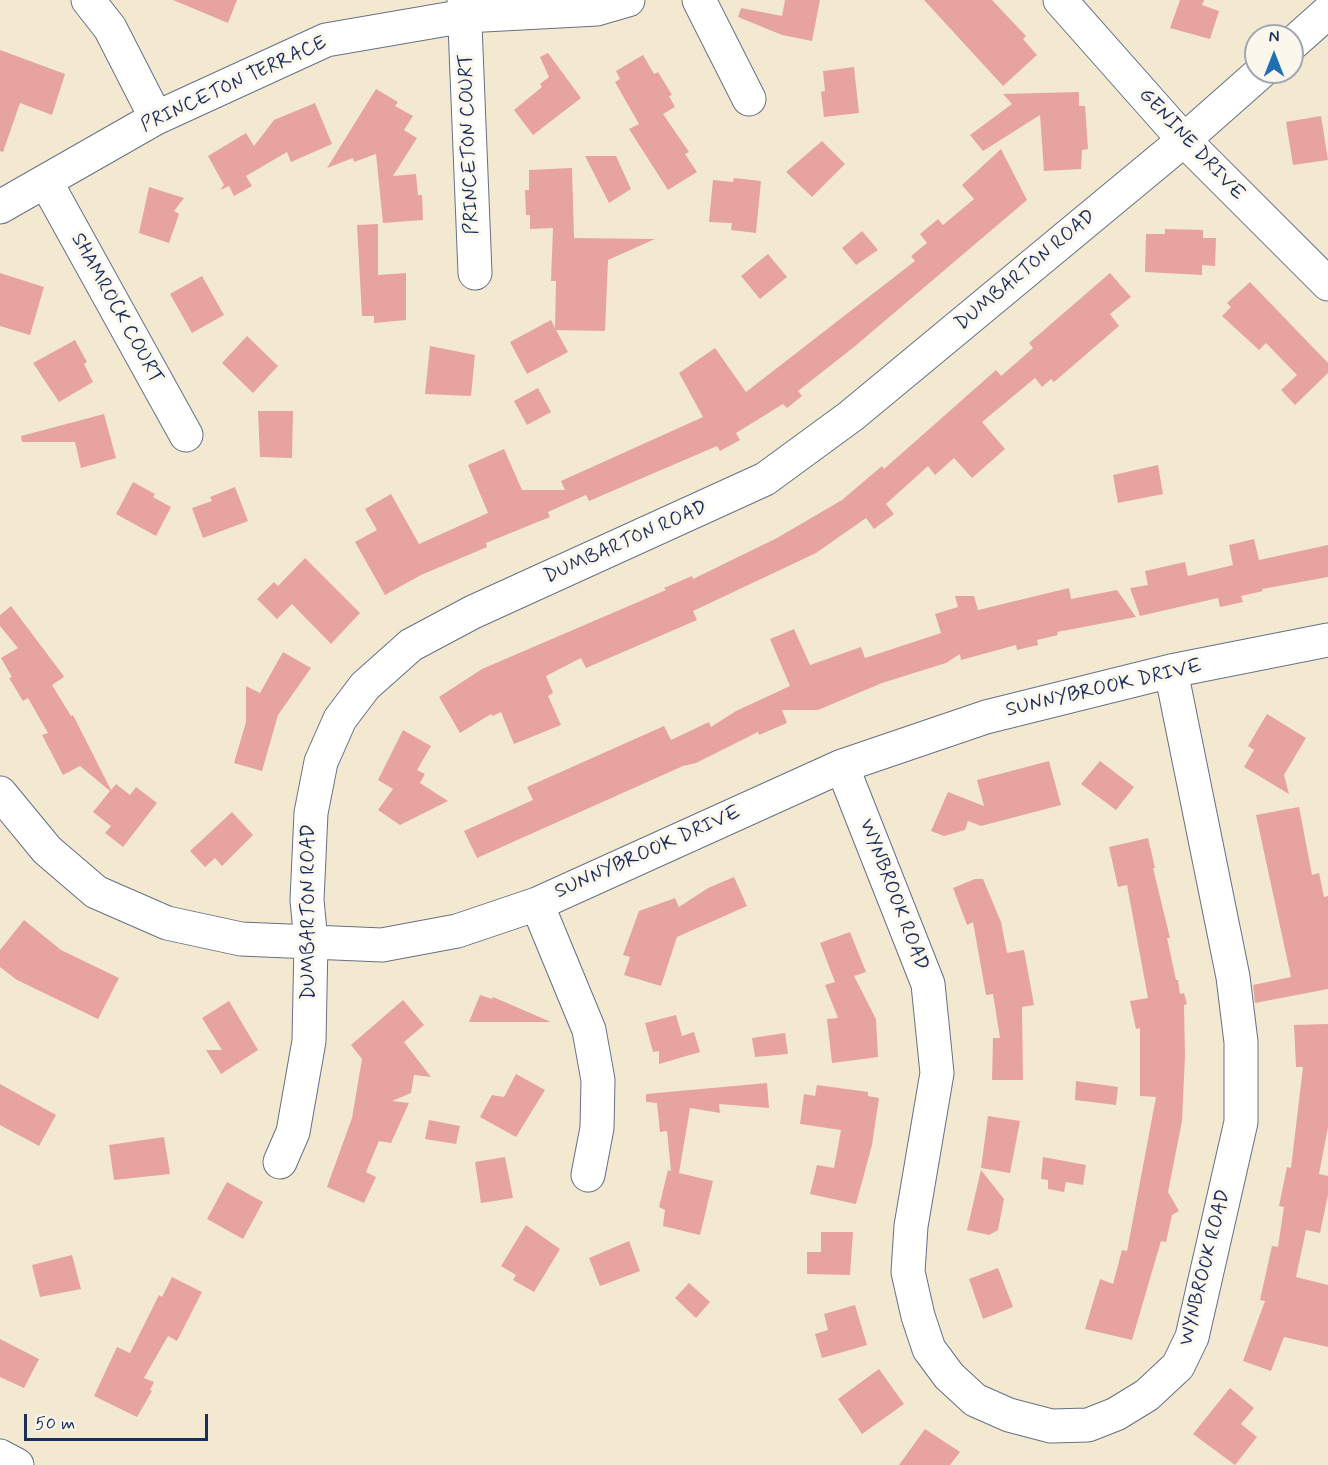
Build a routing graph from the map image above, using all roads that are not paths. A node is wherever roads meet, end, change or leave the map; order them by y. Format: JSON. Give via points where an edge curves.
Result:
{"nodes":[{"id":1,"x":88,"y":0,"type":"edge"},
{"id":2,"x":628,"y":0,"type":"edge"},
{"id":3,"x":699,"y":0,"type":"edge"},
{"id":4,"x":1060,"y":0,"type":"edge"},
{"id":5,"x":465,"y":8,"type":"edge"},
{"id":6,"x":1328,"y":12,"type":"edge"},
{"id":7,"x":1304,"y":33,"type":"edge"},
{"id":8,"x":1247,"y":84,"type":"edge"},
{"id":9,"x":748,"y":99,"type":"dead end"},
{"id":10,"x":156,"y":118,"type":"junction"},
{"id":11,"x":1184,"y":140,"type":"junction"},
{"id":12,"x":46,"y":182,"type":"junction"},
{"id":13,"x":0,"y":207,"type":"edge"},
{"id":14,"x":475,"y":273,"type":"dead end"},
{"id":15,"x":1328,"y":284,"type":"edge"},
{"id":16,"x":186,"y":435,"type":"dead end"},
{"id":17,"x":1328,"y":640,"type":"edge"},
{"id":18,"x":1171,"y":671,"type":"junction"},
{"id":19,"x":842,"y":766,"type":"junction"},
{"id":20,"x":0,"y":793,"type":"edge"},
{"id":21,"x":537,"y":904,"type":"junction"},
{"id":22,"x":311,"y":942,"type":"junction"},
{"id":23,"x":280,"y":1162,"type":"dead end"},
{"id":24,"x":588,"y":1175,"type":"dead end"},
{"id":25,"x":0,"y":1456,"type":"edge"},
{"id":26,"x":17,"y":1465,"type":"edge"}],
"edges":[{"from":1,"to":10,"type":"street","via":[[110,28]]},
{"from":2,"to":5,"type":"street","name":"PRINCETON TERRACE","via":[[597,9]]},
{"from":3,"to":9,"type":"street"},
{"from":4,"to":11,"type":"street","name":"GENINE DRIVE"},
{"from":5,"to":10,"type":"street","name":"PRINCETON TERRACE","via":[[326,40]]},
{"from":5,"to":14,"type":"street","name":"PRINCETON COURT"},
{"from":6,"to":7,"type":"street"},
{"from":8,"to":11,"type":"street","name":"DUMBARTON ROAD"},
{"from":10,"to":12,"type":"street","name":"PRINCETON TERRACE"},
{"from":11,"to":15,"type":"street","name":"GENINE DRIVE"},
{"from":11,"to":22,"type":"street","name":"DUMBARTON ROAD","via":[[851,416],[765,479],[473,612],[411,645],[365,686],[340,718],[321,762],[311,813],[307,900]]},
{"from":12,"to":13,"type":"street","name":"PRINCETON TERRACE"},
{"from":12,"to":16,"type":"street","name":"SHAMROCK COURT"},
{"from":17,"to":18,"type":"street","name":"SUNNYBROOK DRIVE"},
{"from":18,"to":19,"type":"street","name":"SUNNYBROOK DRIVE","via":[[986,717]]},
{"from":18,"to":19,"type":"street","name":"WYNBROOK ROAD","via":[[1233,977],[1241,1042],[1241,1122],[1192,1337],[1178,1366],[1148,1395],[1088,1425],[1051,1426],[1009,1415],[975,1400],[949,1376],[929,1349],[908,1272],[911,1227],[937,1073],[928,984]]},
{"from":19,"to":21,"type":"street","name":"SUNNYBROOK DRIVE"},
{"from":20,"to":22,"type":"street","name":"SUNNYBROOK DRIVE","via":[[48,850],[96,892],[167,923],[241,939]]},
{"from":21,"to":22,"type":"street","name":"SUNNYBROOK DRIVE","via":[[457,932],[382,945]]},
{"from":21,"to":24,"type":"street","via":[[589,1030],[598,1080],[597,1128]]},
{"from":22,"to":23,"type":"street","name":"DUMBARTON ROAD","via":[[309,1041],[293,1132]]},
{"from":25,"to":26,"type":"street"}]}
